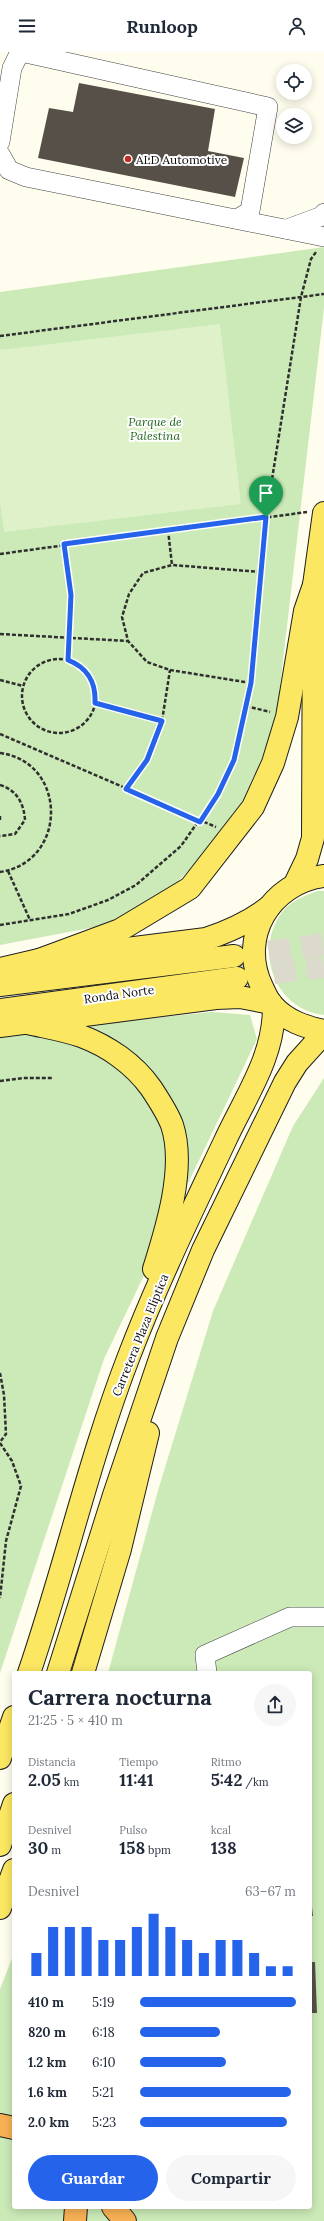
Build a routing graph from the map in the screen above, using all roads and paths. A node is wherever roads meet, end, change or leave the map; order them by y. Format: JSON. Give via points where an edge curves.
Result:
{"nodes":[{"id":1,"x":21,"y":52,"type":"edge"},
{"id":2,"x":0,"y":142,"type":"edge"},
{"id":3,"x":0,"y":154,"type":"edge"},
{"id":4,"x":324,"y":213,"type":"edge"},
{"id":5,"x":236,"y":219,"type":"junction"},
{"id":6,"x":286,"y":229,"type":"junction"},
{"id":7,"x":322,"y":242,"type":"edge"},
{"id":8,"x":324,"y":294,"type":"edge"},
{"id":9,"x":301,"y":297,"type":"junction"},
{"id":10,"x":0,"y":336,"type":"edge"},
{"id":11,"x":317,"y":512,"type":"edge"},
{"id":12,"x":266,"y":517,"type":"junction"},
{"id":13,"x":168,"y":530,"type":"junction"},
{"id":14,"x":64,"y":544,"type":"junction"},
{"id":15,"x":0,"y":554,"type":"edge"},
{"id":16,"x":172,"y":565,"type":"junction"},
{"id":17,"x":260,"y":572,"type":"junction"},
{"id":18,"x":314,"y":585,"type":"junction"},
{"id":19,"x":0,"y":634,"type":"edge"},
{"id":20,"x":69,"y":638,"type":"junction"},
{"id":21,"x":128,"y":642,"type":"junction"},
{"id":22,"x":68,"y":660,"type":"junction"},
{"id":23,"x":170,"y":670,"type":"junction"},
{"id":24,"x":0,"y":680,"type":"edge"},
{"id":25,"x":251,"y":683,"type":"junction"},
{"id":26,"x":23,"y":686,"type":"junction"},
{"id":27,"x":95,"y":703,"type":"junction"},
{"id":28,"x":246,"y":706,"type":"junction"},
{"id":29,"x":287,"y":717,"type":"junction"},
{"id":30,"x":162,"y":721,"type":"junction"},
{"id":31,"x":0,"y":734,"type":"edge"},
{"id":32,"x":0,"y":753,"type":"edge"},
{"id":33,"x":0,"y":785,"type":"edge"},
{"id":34,"x":126,"y":789,"type":"junction"},
{"id":35,"x":0,"y":816,"type":"edge"},
{"id":36,"x":0,"y":822,"type":"edge"},
{"id":37,"x":200,"y":822,"type":"junction"},
{"id":38,"x":233,"y":833,"type":"junction"},
{"id":39,"x":0,"y":836,"type":"edge"},
{"id":40,"x":8,"y":871,"type":"junction"},
{"id":41,"x":0,"y":872,"type":"edge"},
{"id":42,"x":324,"y":876,"type":"edge"},
{"id":43,"x":295,"y":884,"type":"junction"},
{"id":44,"x":269,"y":907,"type":"junction"},
{"id":45,"x":30,"y":920,"type":"junction"},
{"id":46,"x":0,"y":925,"type":"edge"},
{"id":47,"x":234,"y":956,"type":"tunnel mouth"},
{"id":48,"x":39,"y":960,"type":"junction"},
{"id":49,"x":0,"y":969,"type":"edge"},
{"id":50,"x":237,"y":978,"type":"tunnel mouth"},
{"id":51,"x":0,"y":985,"type":"edge"},
{"id":52,"x":272,"y":1005,"type":"junction"},
{"id":53,"x":0,"y":1010,"type":"edge"},
{"id":54,"x":28,"y":1023,"type":"junction"},
{"id":55,"x":0,"y":1026,"type":"edge"},
{"id":56,"x":324,"y":1032,"type":"edge"},
{"id":57,"x":53,"y":1078,"type":"dead end"},
{"id":58,"x":0,"y":1081,"type":"edge"},
{"id":59,"x":167,"y":1338,"type":"junction"},
{"id":60,"x":129,"y":1356,"type":"junction"},
{"id":61,"x":0,"y":1373,"type":"edge"},
{"id":62,"x":0,"y":1443,"type":"edge"},
{"id":63,"x":0,"y":1598,"type":"edge"},
{"id":64,"x":324,"y":1617,"type":"edge"},
{"id":65,"x":30,"y":1671,"type":"edge"},
{"id":66,"x":59,"y":1671,"type":"edge"},
{"id":67,"x":83,"y":1671,"type":"edge"},
{"id":68,"x":208,"y":1671,"type":"edge"},
{"id":69,"x":12,"y":1723,"type":"edge"},
{"id":70,"x":0,"y":1758,"type":"edge"},
{"id":71,"x":12,"y":1810,"type":"edge"},
{"id":72,"x":0,"y":1845,"type":"edge"},
{"id":73,"x":12,"y":1875,"type":"edge"},
{"id":74,"x":0,"y":1908,"type":"edge"},
{"id":75,"x":0,"y":2125,"type":"edge"},
{"id":76,"x":12,"y":2128,"type":"edge"},
{"id":77,"x":76,"y":2209,"type":"edge"},
{"id":78,"x":115,"y":2209,"type":"edge"},
{"id":79,"x":75,"y":2221,"type":"edge"},
{"id":80,"x":125,"y":2221,"type":"edge"}],
"edges":[{"from":1,"to":2,"type":"lane","via":[[12,68]]},
{"from":1,"to":5,"type":"lane","via":[[268,106],[250,211]]},
{"from":3,"to":5,"type":"lane","via":[[9,170],[26,177]]},
{"from":4,"to":6,"type":"lane"},
{"from":5,"to":6,"type":"lane"},
{"from":6,"to":7,"type":"lane"},
{"from":7,"to":9,"type":"path","via":[[311,259]]},
{"from":8,"to":9,"type":"path"},
{"from":9,"to":10,"type":"path"},
{"from":9,"to":12,"type":"path"},
{"from":11,"to":12,"type":"path"},
{"from":11,"to":18,"type":"main road"},
{"from":12,"to":13,"type":"path"},
{"from":12,"to":17,"type":"path"},
{"from":13,"to":14,"type":"path"},
{"from":13,"to":16,"type":"path"},
{"from":14,"to":15,"type":"path"},
{"from":14,"to":20,"type":"path","via":[[71,595]]},
{"from":16,"to":17,"type":"path"},
{"from":16,"to":21,"type":"path","via":[[143,573],[129,594],[122,617]]},
{"from":17,"to":25,"type":"path"},
{"from":18,"to":29,"type":"main road","via":[[305,611]]},
{"from":18,"to":43,"type":"main road","via":[[313,838],[307,859]]},
{"from":19,"to":20,"type":"path"},
{"from":20,"to":21,"type":"path"},
{"from":20,"to":22,"type":"path"},
{"from":21,"to":23,"type":"path","via":[[147,662]]},
{"from":22,"to":26,"type":"path","via":[[45,661],[32,671]]},
{"from":22,"to":27,"type":"path","via":[[79,664],[93,681]]},
{"from":23,"to":25,"type":"path"},
{"from":23,"to":30,"type":"path"},
{"from":24,"to":26,"type":"path"},
{"from":25,"to":28,"type":"path"},
{"from":26,"to":27,"type":"path","via":[[24,709],[39,727],[50,731],[62,732],[78,726],[91,714]]},
{"from":27,"to":30,"type":"path"},
{"from":28,"to":29,"type":"path"},
{"from":28,"to":37,"type":"path","via":[[234,760],[218,794]]},
{"from":29,"to":38,"type":"main road","via":[[273,763],[253,808]]},
{"from":30,"to":34,"type":"path","via":[[147,760]]},
{"from":31,"to":34,"type":"path"},
{"from":32,"to":40,"type":"path","via":[[9,754],[26,763],[40,777],[49,794],[52,813],[49,832],[40,850],[26,863]]},
{"from":33,"to":39,"type":"path","via":[[13,791],[23,804],[25,820],[15,834]]},
{"from":34,"to":37,"type":"path"},
{"from":35,"to":36,"type":"path"},
{"from":37,"to":38,"type":"path"},
{"from":37,"to":45,"type":"path","via":[[181,846],[136,885],[108,900],[76,911]]},
{"from":38,"to":48,"type":"main road","via":[[190,888],[120,930]]},
{"from":40,"to":41,"type":"path"},
{"from":40,"to":45,"type":"path"},
{"from":42,"to":43,"type":"main road","via":[[312,877]]},
{"from":43,"to":44,"type":"main road","via":[[282,892]]},
{"from":44,"to":48,"type":"main road","via":[[246,923],[206,939]]},
{"from":44,"to":52,"type":"main road","via":[[258,931],[254,962],[258,979]]},
{"from":45,"to":46,"type":"path"},
{"from":47,"to":51,"type":"main road","name":"Ronda Norte"},
{"from":48,"to":49,"type":"main road"},
{"from":50,"to":53,"type":"main road","name":"Ronda Norte"},
{"from":52,"to":54,"type":"main road","via":[[240,997],[216,998]]},
{"from":52,"to":56,"type":"main road","via":[[289,1019],[306,1028]]},
{"from":52,"to":60,"type":"main road","name":"Carretera Plaza Elíptica","via":[[272,1039],[260,1072],[224,1141],[162,1276]]},
{"from":54,"to":55,"type":"main road"},
{"from":54,"to":60,"type":"main road","via":[[80,1036],[115,1053],[144,1079],[162,1104],[172,1126],[176,1149],[172,1200]]},
{"from":56,"to":59,"type":"main road","via":[[285,1082],[203,1250]]},
{"from":57,"to":58,"type":"path"},
{"from":59,"to":66,"type":"main road"},
{"from":59,"to":67,"type":"main road","via":[[135,1490]]},
{"from":60,"to":65,"type":"main road","name":"Carretera Plaza Elíptica","via":[[93,1460]]},
{"from":61,"to":62,"type":"path","via":[[6,1434]]},
{"from":62,"to":63,"type":"path","via":[[12,1461],[21,1486],[6,1540]]},
{"from":64,"to":68,"type":"lane","via":[[290,1617],[205,1655]]},
{"from":69,"to":70,"type":"main road"},
{"from":71,"to":72,"type":"main road"},
{"from":73,"to":74,"type":"main road"},
{"from":75,"to":76,"type":"highway"},
{"from":77,"to":79,"type":"highway"},
{"from":78,"to":80,"type":"highway"}]}
